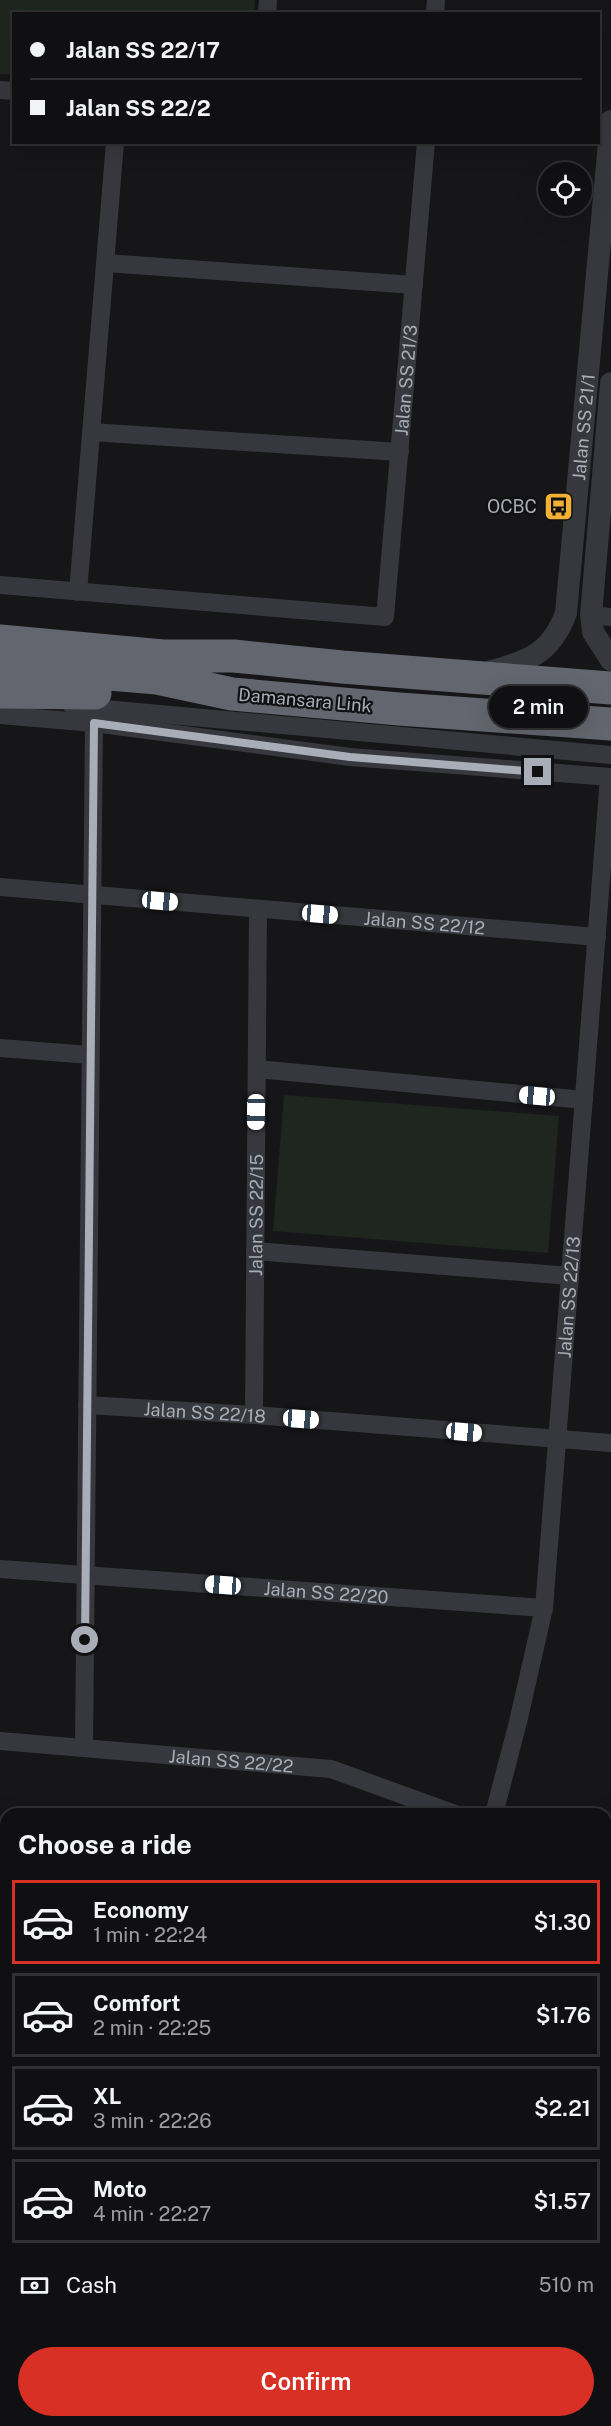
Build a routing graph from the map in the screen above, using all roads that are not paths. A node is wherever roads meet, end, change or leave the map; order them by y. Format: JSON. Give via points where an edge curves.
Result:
{"nodes":[{"id":1,"x":611,"y":121,"type":"edge"},
{"id":2,"x":115,"y":144,"type":"edge"},
{"id":3,"x":426,"y":144,"type":"edge"},
{"id":4,"x":106,"y":263,"type":"junction"},
{"id":5,"x":414,"y":285,"type":"junction"},
{"id":6,"x":611,"y":383,"type":"edge"},
{"id":7,"x":610,"y":420,"type":"edge"},
{"id":8,"x":91,"y":432,"type":"junction"},
{"id":9,"x":400,"y":452,"type":"junction"},
{"id":10,"x":0,"y":585,"type":"edge"},
{"id":11,"x":78,"y":592,"type":"junction"},
{"id":12,"x":601,"y":616,"type":"edge"},
{"id":13,"x":0,"y":621,"type":"edge"},
{"id":14,"x":0,"y":641,"type":"edge"},
{"id":15,"x":234,"y":656,"type":"junction"},
{"id":16,"x":611,"y":660,"type":"edge"},
{"id":17,"x":0,"y":665,"type":"edge"},
{"id":18,"x":160,"y":667,"type":"junction"},
{"id":19,"x":472,"y":676,"type":"junction"},
{"id":20,"x":611,"y":688,"type":"edge"},
{"id":21,"x":0,"y":692,"type":"edge"},
{"id":22,"x":232,"y":694,"type":"junction"},
{"id":23,"x":0,"y":715,"type":"edge"},
{"id":24,"x":94,"y":723,"type":"junction"},
{"id":25,"x":611,"y":724,"type":"edge"},
{"id":26,"x":611,"y":755,"type":"edge"},
{"id":27,"x":610,"y":777,"type":"edge"},
{"id":28,"x":0,"y":887,"type":"edge"},
{"id":29,"x":92,"y":895,"type":"junction"},
{"id":30,"x":258,"y":909,"type":"junction"},
{"id":31,"x":597,"y":937,"type":"junction"},
{"id":32,"x":0,"y":1048,"type":"edge"},
{"id":33,"x":90,"y":1055,"type":"junction"},
{"id":34,"x":257,"y":1069,"type":"junction"},
{"id":35,"x":584,"y":1100,"type":"junction"},
{"id":36,"x":255,"y":1251,"type":"junction"},
{"id":37,"x":570,"y":1276,"type":"junction"},
{"id":38,"x":87,"y":1405,"type":"junction"},
{"id":39,"x":254,"y":1415,"type":"junction"},
{"id":40,"x":557,"y":1440,"type":"junction"},
{"id":41,"x":611,"y":1443,"type":"edge"},
{"id":42,"x":0,"y":1569,"type":"edge"},
{"id":43,"x":85,"y":1575,"type":"junction"},
{"id":44,"x":544,"y":1608,"type":"junction"},
{"id":45,"x":0,"y":1741,"type":"edge"},
{"id":46,"x":84,"y":1747,"type":"junction"},
{"id":47,"x":438,"y":1808,"type":"edge"},
{"id":48,"x":496,"y":1808,"type":"edge"}],
"edges":[{"from":1,"to":19,"type":"street","name":"Jalan SS 21/1","via":[[566,614],[560,632],[538,654],[521,663]]},
{"from":2,"to":4,"type":"street"},
{"from":3,"to":5,"type":"street","name":"Jalan SS 21/3"},
{"from":4,"to":5,"type":"street"},
{"from":4,"to":8,"type":"street"},
{"from":5,"to":9,"type":"street","name":"Jalan SS 21/3"},
{"from":6,"to":7,"type":"street","name":"Jalan SS 21/1"},
{"from":7,"to":12,"type":"street","name":"Jalan SS 21/1"},
{"from":8,"to":9,"type":"street"},
{"from":8,"to":11,"type":"street"},
{"from":9,"to":11,"type":"street","name":"Jalan SS 21/3","via":[[385,617]]},
{"from":10,"to":11,"type":"street"},
{"from":12,"to":16,"type":"street","name":"Jalan SS 21/1","via":[[593,632]]},
{"from":13,"to":15,"type":"highway","via":[[162,637]]},
{"from":14,"to":18,"type":"highway","name":"Damansara Link"},
{"from":15,"to":18,"type":"highway","name":"Damansara Link"},
{"from":15,"to":19,"type":"highway","name":"Damansara Link"},
{"from":17,"to":18,"type":"highway","name":"Damansara Link"},
{"from":18,"to":22,"type":"highway","name":"Damansara Link"},
{"from":19,"to":20,"type":"highway","name":"Damansara Link"},
{"from":21,"to":22,"type":"highway","via":[[156,698]]},
{"from":21,"to":26,"type":"street","via":[[85,708]]},
{"from":22,"to":25,"type":"highway","name":"Damansara Link"},
{"from":23,"to":24,"type":"street"},
{"from":24,"to":27,"type":"street","via":[[350,757]]},
{"from":24,"to":29,"type":"street"},
{"from":27,"to":31,"type":"street","name":"Jalan SS 22/13"},
{"from":28,"to":29,"type":"street","name":"Jalan SS 22/12"},
{"from":29,"to":30,"type":"street","name":"Jalan SS 22/12"},
{"from":29,"to":33,"type":"street"},
{"from":30,"to":31,"type":"street","name":"Jalan SS 22/12"},
{"from":30,"to":34,"type":"street","name":"Jalan SS 22/15"},
{"from":31,"to":35,"type":"street","name":"Jalan SS 22/13"},
{"from":32,"to":33,"type":"street"},
{"from":33,"to":38,"type":"street"},
{"from":34,"to":35,"type":"street"},
{"from":34,"to":36,"type":"street","name":"Jalan SS 22/15"},
{"from":35,"to":37,"type":"street","name":"Jalan SS 22/13"},
{"from":36,"to":37,"type":"street"},
{"from":36,"to":39,"type":"street","name":"Jalan SS 22/15"},
{"from":37,"to":40,"type":"street","name":"Jalan SS 22/13"},
{"from":38,"to":39,"type":"street","name":"Jalan SS 22/18"},
{"from":38,"to":43,"type":"street"},
{"from":39,"to":40,"type":"street","name":"Jalan SS 22/18"},
{"from":40,"to":41,"type":"street","name":"Jalan SS 22/18"},
{"from":40,"to":44,"type":"street","name":"Jalan SS 22/13"},
{"from":42,"to":43,"type":"street","name":"Jalan SS 22/20"},
{"from":43,"to":44,"type":"street","name":"Jalan SS 22/20"},
{"from":43,"to":46,"type":"street"},
{"from":44,"to":48,"type":"street","name":"Jalan SS 22/13"},
{"from":45,"to":46,"type":"street","name":"Jalan SS 22/22"},
{"from":46,"to":47,"type":"street","name":"Jalan SS 22/22","via":[[331,1769]]}]}
